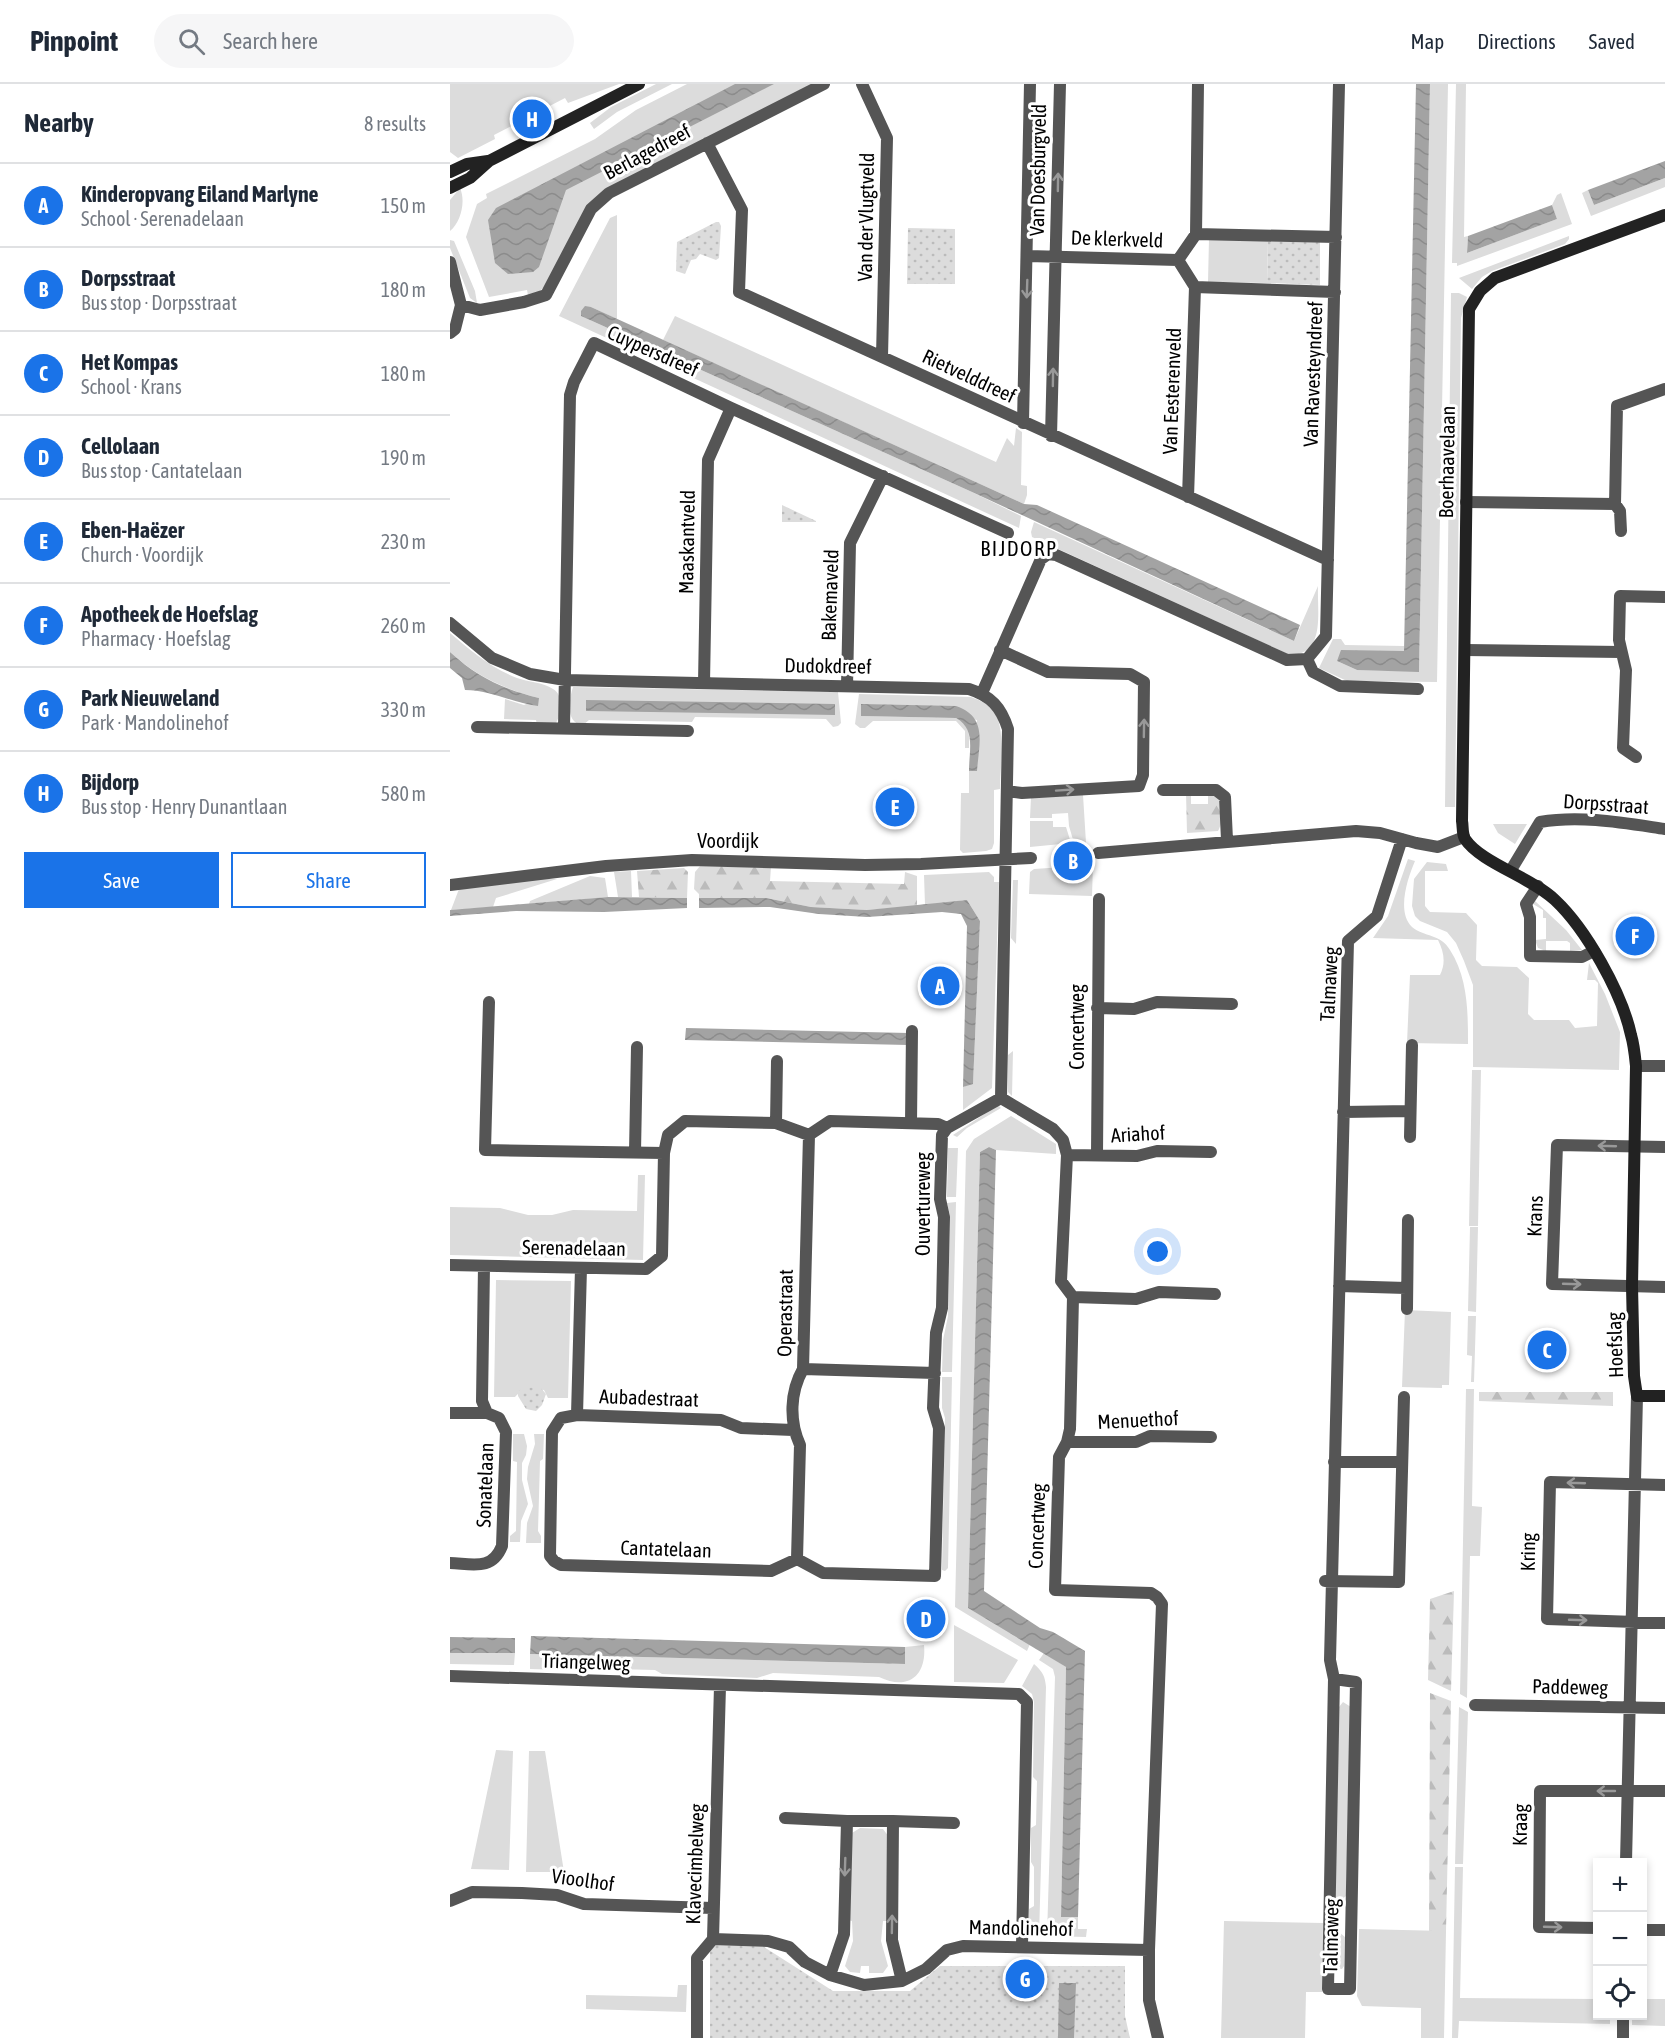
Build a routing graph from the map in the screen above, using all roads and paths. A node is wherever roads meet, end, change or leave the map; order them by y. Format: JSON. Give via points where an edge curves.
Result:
{"nodes":[{"id":1,"x":639,"y":84,"type":"edge"},
{"id":2,"x":824,"y":84,"type":"edge"},
{"id":3,"x":862,"y":84,"type":"edge"},
{"id":4,"x":1030,"y":84,"type":"edge"},
{"id":5,"x":1060,"y":84,"type":"edge"},
{"id":6,"x":1198,"y":84,"type":"edge"},
{"id":7,"x":1339,"y":84,"type":"edge"},
{"id":8,"x":707,"y":143,"type":"junction"},
{"id":9,"x":489,"y":161,"type":"junction"},
{"id":10,"x":450,"y":172,"type":"edge"},
{"id":11,"x":450,"y":188,"type":"edge"},
{"id":12,"x":1665,"y":214,"type":"edge"},
{"id":13,"x":1196,"y":234,"type":"junction"},
{"id":14,"x":1336,"y":237,"type":"junction"},
{"id":15,"x":1028,"y":256,"type":"junction"},
{"id":16,"x":1056,"y":257,"type":"junction"},
{"id":17,"x":1178,"y":260,"type":"junction"},
{"id":18,"x":450,"y":262,"type":"edge"},
{"id":19,"x":453,"y":285,"type":"edge"},
{"id":20,"x":1195,"y":286,"type":"junction"},
{"id":21,"x":1335,"y":292,"type":"junction"},
{"id":22,"x":461,"y":305,"type":"junction"},
{"id":23,"x":450,"y":333,"type":"edge"},
{"id":24,"x":882,"y":357,"type":"junction"},
{"id":25,"x":1665,"y":388,"type":"edge"},
{"id":26,"x":731,"y":408,"type":"junction"},
{"id":27,"x":1023,"y":423,"type":"junction"},
{"id":28,"x":1051,"y":436,"type":"junction"},
{"id":29,"x":883,"y":476,"type":"junction"},
{"id":30,"x":1188,"y":497,"type":"junction"},
{"id":31,"x":1466,"y":502,"type":"junction"},
{"id":32,"x":1615,"y":504,"type":"junction"},
{"id":33,"x":1621,"y":531,"type":"dead end"},
{"id":34,"x":1008,"y":533,"type":"dead end"},
{"id":35,"x":1328,"y":560,"type":"junction"},
{"id":36,"x":1665,"y":597,"type":"edge"},
{"id":37,"x":450,"y":623,"type":"edge"},
{"id":38,"x":1000,"y":650,"type":"junction"},
{"id":39,"x":1465,"y":650,"type":"junction"},
{"id":40,"x":1622,"y":652,"type":"junction"},
{"id":41,"x":1307,"y":659,"type":"junction"},
{"id":42,"x":565,"y":680,"type":"junction"},
{"id":43,"x":704,"y":683,"type":"junction"},
{"id":44,"x":847,"y":686,"type":"junction"},
{"id":45,"x":1418,"y":689,"type":"dead end"},
{"id":46,"x":982,"y":693,"type":"junction"},
{"id":47,"x":477,"y":727,"type":"dead end"},
{"id":48,"x":564,"y":728,"type":"junction"},
{"id":49,"x":688,"y":731,"type":"dead end"},
{"id":50,"x":1636,"y":758,"type":"dead end"},
{"id":51,"x":1163,"y":790,"type":"dead end"},
{"id":52,"x":1007,"y":791,"type":"junction"},
{"id":53,"x":1665,"y":829,"type":"edge"},
{"id":54,"x":1464,"y":837,"type":"junction"},
{"id":55,"x":1402,"y":839,"type":"junction"},
{"id":56,"x":1227,"y":840,"type":"junction"},
{"id":57,"x":1098,"y":853,"type":"dead end"},
{"id":58,"x":1031,"y":858,"type":"dead end"},
{"id":59,"x":1007,"y":859,"type":"junction"},
{"id":60,"x":1511,"y":870,"type":"junction"},
{"id":61,"x":450,"y":885,"type":"edge"},
{"id":62,"x":1538,"y":886,"type":"junction"},
{"id":63,"x":1099,"y":899,"type":"dead end"},
{"id":64,"x":1594,"y":951,"type":"junction"},
{"id":65,"x":489,"y":1002,"type":"dead end"},
{"id":66,"x":1232,"y":1004,"type":"dead end"},
{"id":67,"x":1097,"y":1008,"type":"junction"},
{"id":68,"x":912,"y":1031,"type":"dead end"},
{"id":69,"x":1412,"y":1045,"type":"dead end"},
{"id":70,"x":637,"y":1047,"type":"dead end"},
{"id":71,"x":777,"y":1061,"type":"dead end"},
{"id":72,"x":1636,"y":1066,"type":"junction"},
{"id":73,"x":1665,"y":1066,"type":"edge"},
{"id":74,"x":1001,"y":1098,"type":"junction"},
{"id":75,"x":1410,"y":1111,"type":"junction"},
{"id":76,"x":1343,"y":1112,"type":"junction"},
{"id":77,"x":776,"y":1123,"type":"junction"},
{"id":78,"x":911,"y":1123,"type":"junction"},
{"id":79,"x":947,"y":1128,"type":"junction"},
{"id":80,"x":809,"y":1135,"type":"junction"},
{"id":81,"x":1410,"y":1137,"type":"dead end"},
{"id":82,"x":1635,"y":1147,"type":"junction"},
{"id":83,"x":1665,"y":1147,"type":"edge"},
{"id":84,"x":635,"y":1152,"type":"junction"},
{"id":85,"x":1211,"y":1152,"type":"dead end"},
{"id":86,"x":664,"y":1153,"type":"junction"},
{"id":87,"x":1067,"y":1155,"type":"junction"},
{"id":88,"x":1096,"y":1155,"type":"junction"},
{"id":89,"x":1408,"y":1220,"type":"dead end"},
{"id":90,"x":450,"y":1265,"type":"edge"},
{"id":91,"x":484,"y":1266,"type":"junction"},
{"id":92,"x":581,"y":1268,"type":"junction"},
{"id":93,"x":1339,"y":1286,"type":"junction"},
{"id":94,"x":1632,"y":1286,"type":"junction"},
{"id":95,"x":1406,"y":1287,"type":"junction"},
{"id":96,"x":1665,"y":1287,"type":"edge"},
{"id":97,"x":1215,"y":1294,"type":"dead end"},
{"id":98,"x":1073,"y":1297,"type":"junction"},
{"id":99,"x":1407,"y":1309,"type":"dead end"},
{"id":100,"x":803,"y":1369,"type":"junction"},
{"id":101,"x":935,"y":1373,"type":"junction"},
{"id":102,"x":1404,"y":1396,"type":"dead end"},
{"id":103,"x":1637,"y":1396,"type":"junction"},
{"id":104,"x":1665,"y":1396,"type":"edge"},
{"id":105,"x":450,"y":1413,"type":"edge"},
{"id":106,"x":487,"y":1413,"type":"junction"},
{"id":107,"x":577,"y":1415,"type":"junction"},
{"id":108,"x":793,"y":1430,"type":"junction"},
{"id":109,"x":1211,"y":1437,"type":"dead end"},
{"id":110,"x":1067,"y":1442,"type":"junction"},
{"id":111,"x":1334,"y":1462,"type":"junction"},
{"id":112,"x":1402,"y":1462,"type":"junction"},
{"id":113,"x":1634,"y":1484,"type":"junction"},
{"id":114,"x":1665,"y":1485,"type":"edge"},
{"id":115,"x":797,"y":1559,"type":"junction"},
{"id":116,"x":450,"y":1563,"type":"edge"},
{"id":117,"x":1328,"y":1581,"type":"junction"},
{"id":118,"x":1633,"y":1622,"type":"junction"},
{"id":119,"x":1665,"y":1623,"type":"edge"},
{"id":120,"x":450,"y":1676,"type":"edge"},
{"id":121,"x":1334,"y":1679,"type":"junction"},
{"id":122,"x":720,"y":1686,"type":"junction"},
{"id":123,"x":1475,"y":1705,"type":"dead end"},
{"id":124,"x":1630,"y":1708,"type":"junction"},
{"id":125,"x":1665,"y":1708,"type":"edge"},
{"id":126,"x":1628,"y":1791,"type":"junction"},
{"id":127,"x":1665,"y":1791,"type":"edge"},
{"id":128,"x":785,"y":1818,"type":"dead end"},
{"id":129,"x":847,"y":1821,"type":"junction"},
{"id":130,"x":893,"y":1821,"type":"junction"},
{"id":131,"x":954,"y":1823,"type":"dead end"},
{"id":132,"x":1626,"y":1858,"type":"edge"},
{"id":133,"x":450,"y":1901,"type":"edge"},
{"id":134,"x":713,"y":1908,"type":"junction"},
{"id":135,"x":1593,"y":1929,"type":"edge"},
{"id":136,"x":1647,"y":1930,"type":"edge"},
{"id":137,"x":1665,"y":1930,"type":"edge"},
{"id":138,"x":713,"y":1939,"type":"junction"},
{"id":139,"x":1022,"y":1946,"type":"junction"},
{"id":140,"x":1149,"y":1950,"type":"junction"},
{"id":141,"x":830,"y":1976,"type":"junction"},
{"id":142,"x":902,"y":1981,"type":"junction"},
{"id":143,"x":1623,"y":2020,"type":"edge"},
{"id":144,"x":697,"y":2038,"type":"edge"},
{"id":145,"x":1158,"y":2038,"type":"edge"},
{"id":146,"x":1623,"y":2038,"type":"edge"}],
"edges":[{"from":1,"to":9,"type":"street"},
{"from":2,"to":8,"type":"street","name":"Berlagedreef"},
{"from":3,"to":24,"type":"street","name":"Van der Vlugtveld","via":[[887,138]]},
{"from":4,"to":15,"type":"street","name":"Van Doesburgveld"},
{"from":16,"to":5,"type":"street","name":"Van Doesburgveld","one_way":true},
{"from":6,"to":13,"type":"street"},
{"from":7,"to":14,"type":"street","name":"Van Ravesteyndreef"},
{"from":8,"to":22,"type":"street","name":"Berlagedreef","via":[[609,193],[591,209],[546,294],[480,310]]},
{"from":8,"to":24,"type":"street","name":"Rietvelddreef","via":[[742,210],[739,292]]},
{"from":9,"to":10,"type":"street","via":[[467,164]]},
{"from":9,"to":11,"type":"street","via":[[470,178]]},
{"from":12,"to":31,"type":"street","name":"Boerhaavelaan","via":[[1495,278],[1475,297],[1469,309]]},
{"from":13,"to":14,"type":"street"},
{"from":13,"to":17,"type":"street"},
{"from":14,"to":21,"type":"street","name":"Van Ravesteyndreef"},
{"from":15,"to":16,"type":"street","name":"Van Doesburgveld"},
{"from":15,"to":27,"type":"street","name":"Van Doesburgveld","one_way":true},
{"from":16,"to":17,"type":"street","name":"De klerkveld"},
{"from":28,"to":16,"type":"street","name":"Van Doesburgveld","one_way":true},
{"from":17,"to":20,"type":"street"},
{"from":18,"to":19,"type":"street"},
{"from":19,"to":22,"type":"street"},
{"from":20,"to":21,"type":"street"},
{"from":20,"to":30,"type":"street","name":"Van Eesterenveld"},
{"from":21,"to":35,"type":"street","name":"Van Ravesteyndreef"},
{"from":22,"to":23,"type":"street","via":[[455,329]]},
{"from":24,"to":27,"type":"street","name":"Rietvelddreef"},
{"from":25,"to":32,"type":"street","via":[[1617,406]]},
{"from":26,"to":29,"type":"street","name":"Cuypersdreef"},
{"from":26,"to":42,"type":"street","name":"Cuypersdreef","via":[[594,343],[570,395]]},
{"from":26,"to":43,"type":"street","name":"Maaskantveld","via":[[708,460]]},
{"from":27,"to":28,"type":"street","name":"Rietvelddreef"},
{"from":28,"to":30,"type":"street","name":"Rietvelddreef"},
{"from":29,"to":34,"type":"street","name":"Cuypersdreef"},
{"from":29,"to":44,"type":"street","name":"Bakemaveld","via":[[850,543]]},
{"from":30,"to":35,"type":"street","name":"Rietvelddreef"},
{"from":31,"to":32,"type":"street"},
{"from":31,"to":39,"type":"street","name":"Boerhaavelaan"},
{"from":32,"to":33,"type":"street","via":[[1620,511]]},
{"from":35,"to":41,"type":"street","name":"Van Ravesteyndreef","via":[[1326,636]]},
{"from":36,"to":40,"type":"street","via":[[1620,596]]},
{"from":37,"to":42,"type":"street","name":"Dudokdreef","via":[[492,658],[530,674]]},
{"from":38,"to":41,"type":"street","via":[[1041,559],[1048,554],[1287,660]]},
{"from":38,"to":46,"type":"street"},
{"from":52,"to":38,"type":"street","one_way":true,"via":[[1139,786],[1143,775],[1144,682],[1130,674],[1048,672]]},
{"from":39,"to":40,"type":"street"},
{"from":39,"to":54,"type":"street","name":"Boerhaavelaan"},
{"from":40,"to":50,"type":"street","via":[[1626,670],[1623,748]]},
{"from":41,"to":45,"type":"street","via":[[1313,672],[1340,686]]},
{"from":42,"to":43,"type":"street","name":"Dudokdreef"},
{"from":42,"to":48,"type":"street"},
{"from":43,"to":44,"type":"street","name":"Dudokdreef"},
{"from":44,"to":46,"type":"street","name":"Dudokdreef","via":[[969,689]]},
{"from":46,"to":52,"type":"street","via":[[1003,712],[1008,729]]},
{"from":47,"to":48,"type":"street"},
{"from":48,"to":49,"type":"street"},
{"from":51,"to":56,"type":"street","via":[[1216,790],[1224,797]]},
{"from":52,"to":59,"type":"street"},
{"from":53,"to":60,"type":"street","name":"Dorpsstraat","via":[[1599,819],[1540,822]]},
{"from":54,"to":55,"type":"street","via":[[1438,847]]},
{"from":54,"to":60,"type":"street","via":[[1478,852]]},
{"from":55,"to":56,"type":"street","via":[[1356,831]]},
{"from":55,"to":76,"type":"street","name":"Talmaweg","via":[[1377,916],[1348,941]]},
{"from":56,"to":57,"type":"street"},
{"from":58,"to":59,"type":"street"},
{"from":59,"to":61,"type":"street","name":"Voordijk","via":[[864,866],[692,860]]},
{"from":59,"to":74,"type":"street"},
{"from":60,"to":62,"type":"street","name":"Hoefslag"},
{"from":62,"to":64,"type":"street","name":"Hoefslag","via":[[1575,920]]},
{"from":62,"to":64,"type":"street","via":[[1526,904],[1530,956],[1582,957]]},
{"from":63,"to":67,"type":"street","name":"Concertweg"},
{"from":64,"to":72,"type":"street","name":"Hoefslag","via":[[1623,1009]]},
{"from":65,"to":84,"type":"street","via":[[485,1150]]},
{"from":66,"to":67,"type":"street","via":[[1156,1002],[1134,1009]]},
{"from":67,"to":88,"type":"street","name":"Concertweg"},
{"from":68,"to":78,"type":"street"},
{"from":69,"to":75,"type":"street"},
{"from":70,"to":84,"type":"street"},
{"from":71,"to":77,"type":"street"},
{"from":72,"to":73,"type":"street"},
{"from":72,"to":82,"type":"street","name":"Hoefslag"},
{"from":74,"to":79,"type":"street","name":"Ouvertureweg"},
{"from":74,"to":87,"type":"street","via":[[1053,1129],[1063,1140]]},
{"from":75,"to":76,"type":"street"},
{"from":75,"to":81,"type":"street"},
{"from":76,"to":93,"type":"street","name":"Talmaweg"},
{"from":77,"to":80,"type":"street","name":"Serenadelaan"},
{"from":77,"to":86,"type":"street","name":"Serenadelaan","via":[[686,1121],[668,1135]]},
{"from":78,"to":79,"type":"street"},
{"from":78,"to":80,"type":"street","via":[[830,1121]]},
{"from":79,"to":101,"type":"street","name":"Ouvertureweg","via":[[942,1135],[942,1308],[936,1333]]},
{"from":80,"to":100,"type":"street","name":"Operastraat"},
{"from":82,"to":83,"type":"street","name":"Krans"},
{"from":82,"to":94,"type":"street","name":"Hoefslag"},
{"from":82,"to":94,"type":"street","name":"Krans","one_way":true,"via":[[1557,1144],[1552,1284]]},
{"from":84,"to":86,"type":"street"},
{"from":85,"to":88,"type":"street","name":"Ariahof"},
{"from":86,"to":92,"type":"street","name":"Serenadelaan","via":[[662,1256],[646,1269]]},
{"from":87,"to":88,"type":"street","name":"Ariahof"},
{"from":87,"to":98,"type":"street","name":"Concertweg","via":[[1061,1281]]},
{"from":89,"to":95,"type":"street"},
{"from":90,"to":91,"type":"street","name":"Serenadelaan"},
{"from":91,"to":92,"type":"street","name":"Serenadelaan"},
{"from":91,"to":106,"type":"street","via":[[482,1401]]},
{"from":92,"to":107,"type":"street","name":"Aubadestraat"},
{"from":93,"to":95,"type":"street"},
{"from":93,"to":111,"type":"street","name":"Talmaweg"},
{"from":94,"to":96,"type":"street","name":"Krans"},
{"from":94,"to":103,"type":"street","name":"Hoefslag"},
{"from":95,"to":99,"type":"street"},
{"from":97,"to":98,"type":"street","via":[[1159,1292],[1136,1299]]},
{"from":98,"to":110,"type":"street","name":"Concertweg"},
{"from":100,"to":101,"type":"street"},
{"from":100,"to":108,"type":"street","name":"Operastraat","via":[[795,1385]]},
{"from":101,"to":115,"type":"street","name":"Ouvertureweg","via":[[933,1408],[939,1428],[935,1576],[823,1573]]},
{"from":102,"to":112,"type":"street"},
{"from":103,"to":104,"type":"street"},
{"from":103,"to":113,"type":"street","name":"Hoefslag"},
{"from":105,"to":106,"type":"street"},
{"from":106,"to":116,"type":"street","name":"Sonatelaan","via":[[500,1418],[506,1432],[502,1546],[497,1558],[487,1564]]},
{"from":107,"to":108,"type":"street","name":"Aubadestraat","via":[[721,1420],[741,1428]]},
{"from":107,"to":115,"type":"street","name":"Cantatelaan","via":[[561,1418],[552,1432],[550,1556],[554,1561],[561,1565],[771,1571]]},
{"from":108,"to":115,"type":"street","name":"Operastraat","via":[[800,1445]]},
{"from":109,"to":110,"type":"street","name":"Menuethof","via":[[1150,1436],[1136,1442]]},
{"from":110,"to":140,"type":"street","name":"Concertweg","via":[[1059,1457],[1055,1590],[1151,1593],[1162,1604]]},
{"from":111,"to":112,"type":"street"},
{"from":111,"to":117,"type":"street","name":"Talmaweg"},
{"from":112,"to":117,"type":"street","via":[[1399,1582]]},
{"from":113,"to":114,"type":"street","name":"Kring"},
{"from":113,"to":118,"type":"street","name":"Hoefslag"},
{"from":113,"to":118,"type":"street","name":"Kring","one_way":true,"via":[[1550,1482],[1547,1572],[1547,1619]]},
{"from":117,"to":121,"type":"street","name":"Talmaweg"},
{"from":118,"to":119,"type":"street","name":"Kring"},
{"from":118,"to":124,"type":"street","name":"Hoefslag"},
{"from":120,"to":122,"type":"street","name":"Triangelweg"},
{"from":121,"to":121,"type":"street","name":"Talmaweg","via":[[1356,1682],[1350,1989],[1328,1989]]},
{"from":122,"to":134,"type":"street","name":"Klavecimbelweg"},
{"from":122,"to":139,"type":"street","name":"Triangelweg","via":[[1019,1694],[1027,1702]]},
{"from":123,"to":124,"type":"street","name":"Paddeweg"},
{"from":124,"to":125,"type":"street","name":"Paddeweg"},
{"from":124,"to":126,"type":"street","name":"Hoefslag"},
{"from":126,"to":127,"type":"street","name":"Kraag"},
{"from":126,"to":132,"type":"street","name":"Hoefslag"},
{"from":126,"to":135,"type":"street","name":"Kraag","one_way":true,"via":[[1540,1791],[1539,1927]]},
{"from":128,"to":129,"type":"street"},
{"from":129,"to":130,"type":"street"},
{"from":129,"to":141,"type":"street","one_way":true,"via":[[844,1934]]},
{"from":130,"to":131,"type":"street"},
{"from":142,"to":130,"type":"street","one_way":true,"via":[[892,1940]]},
{"from":133,"to":134,"type":"street","name":"Vioolhof","via":[[472,1892],[522,1893],[556,1895],[584,1904]]},
{"from":134,"to":138,"type":"street","name":"Klavecimbelweg"},
{"from":136,"to":137,"type":"street"},
{"from":138,"to":141,"type":"street","name":"Mandolinehof","via":[[768,1941],[789,1947],[805,1962]]},
{"from":138,"to":144,"type":"street","name":"Klavecimbelweg","via":[[697,1958]]},
{"from":139,"to":140,"type":"street","name":"Mandolinehof"},
{"from":139,"to":142,"type":"street","name":"Mandolinehof","via":[[963,1946],[947,1950]]},
{"from":140,"to":145,"type":"street","name":"Concertweg","via":[[1149,2000]]},
{"from":141,"to":142,"type":"street","name":"Mandolinehof","via":[[864,1985]]},
{"from":143,"to":146,"type":"street"}]}
